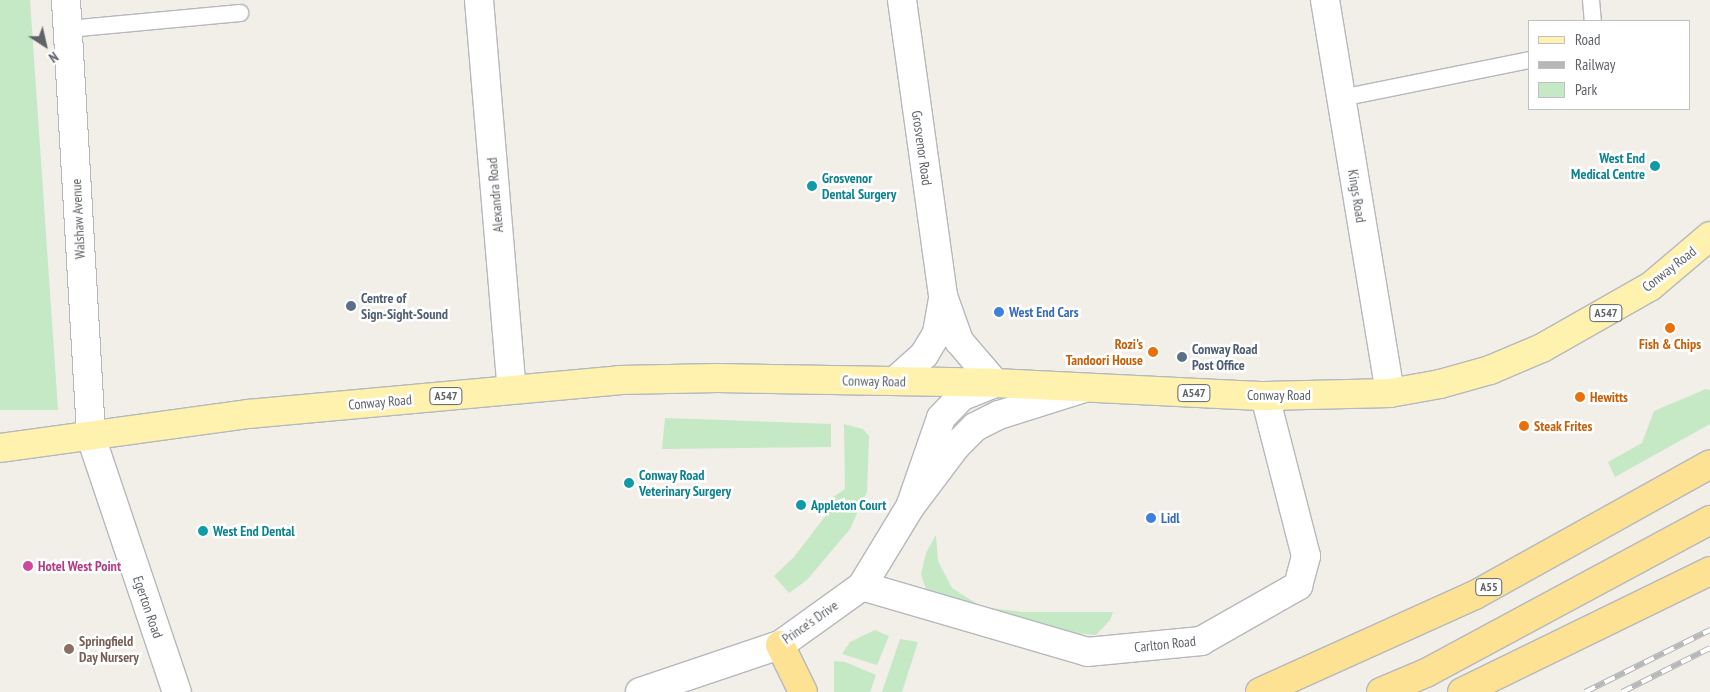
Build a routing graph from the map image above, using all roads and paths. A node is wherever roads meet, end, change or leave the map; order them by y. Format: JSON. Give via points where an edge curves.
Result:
{"nodes":[{"id":1,"x":66,"y":0,"type":"edge"},
{"id":2,"x":479,"y":0,"type":"edge"},
{"id":3,"x":902,"y":0,"type":"edge"},
{"id":4,"x":1325,"y":0,"type":"edge"},
{"id":5,"x":240,"y":13,"type":"dead end"},
{"id":6,"x":68,"y":29,"type":"junction"},
{"id":7,"x":1528,"y":60,"type":"edge"},
{"id":8,"x":1341,"y":98,"type":"junction"},
{"id":9,"x":1710,"y":236,"type":"edge"},
{"id":10,"x":943,"y":296,"type":"junction"},
{"id":11,"x":895,"y":381,"type":"junction"},
{"id":12,"x":996,"y":383,"type":"junction"},
{"id":13,"x":1084,"y":388,"type":"junction"},
{"id":14,"x":512,"y":389,"type":"junction"},
{"id":15,"x":1390,"y":393,"type":"junction"},
{"id":16,"x":1265,"y":396,"type":"junction"},
{"id":17,"x":91,"y":437,"type":"junction"},
{"id":18,"x":0,"y":448,"type":"edge"},
{"id":19,"x":1710,"y":464,"type":"edge"},
{"id":20,"x":910,"y":507,"type":"junction"},
{"id":21,"x":1710,"y":520,"type":"edge"},
{"id":22,"x":1710,"y":571,"type":"edge"},
{"id":23,"x":862,"y":586,"type":"junction"},
{"id":24,"x":780,"y":645,"type":"junction"},
{"id":25,"x":177,"y":692,"type":"edge"},
{"id":26,"x":640,"y":692,"type":"edge"},
{"id":27,"x":803,"y":692,"type":"edge"},
{"id":28,"x":1260,"y":692,"type":"edge"},
{"id":29,"x":1380,"y":692,"type":"edge"},
{"id":30,"x":1462,"y":692,"type":"edge"}],
"edges":[{"from":1,"to":6,"type":"street","name":"Walshaw Avenue"},
{"from":2,"to":14,"type":"street","name":"Alexandra Road"},
{"from":3,"to":10,"type":"street","name":"Grosvenor Road"},
{"from":4,"to":8,"type":"street","name":"Kings Road"},
{"from":5,"to":6,"type":"lane"},
{"from":6,"to":17,"type":"street","name":"Walshaw Avenue"},
{"from":7,"to":8,"type":"lane"},
{"from":8,"to":15,"type":"street","name":"Kings Road"},
{"from":9,"to":15,"type":"main road","name":"Conway Road","number":"A547","via":[[1651,286],[1542,348],[1490,370]]},
{"from":10,"to":11,"type":"street","name":"Grosvenor Road","via":[[937,333],[924,355]]},
{"from":10,"to":12,"type":"street","name":"Grosvenor Road","via":[[959,341]]},
{"from":11,"to":12,"type":"main road","name":"Conway Road","number":"A547"},
{"from":11,"to":14,"type":"main road","name":"Conway Road","number":"A547","via":[[618,380]]},
{"from":12,"to":13,"type":"main road","name":"Conway Road","number":"A547"},
{"from":12,"to":20,"type":"street","name":"Prince's Drive","via":[[962,396],[941,418]]},
{"from":13,"to":16,"type":"main road","name":"Conway Road","number":"A547"},
{"from":13,"to":20,"type":"street","name":"Prince's Drive","via":[[999,415],[976,427],[956,446]]},
{"from":14,"to":17,"type":"main road","name":"Conway Road","number":"A547","via":[[248,414]]},
{"from":15,"to":16,"type":"main road","name":"Conway Road","number":"A547"},
{"from":16,"to":23,"type":"street","name":"Carlton Road","via":[[1306,556],[1298,586],[1201,641],[1087,652]]},
{"from":17,"to":18,"type":"main road","name":"Conway Road","number":"A547"},
{"from":17,"to":25,"type":"street","name":"Egerton Road"},
{"from":19,"to":28,"type":"highway","number":"A55","via":[[1475,594]]},
{"from":20,"to":23,"type":"street","name":"Prince's Drive"},
{"from":21,"to":29,"type":"highway","via":[[1426,672]]},
{"from":22,"to":30,"type":"highway"},
{"from":23,"to":24,"type":"street","name":"Prince's Drive"},
{"from":24,"to":26,"type":"street","name":"Prince's Drive"},
{"from":24,"to":27,"type":"highway"}]}
